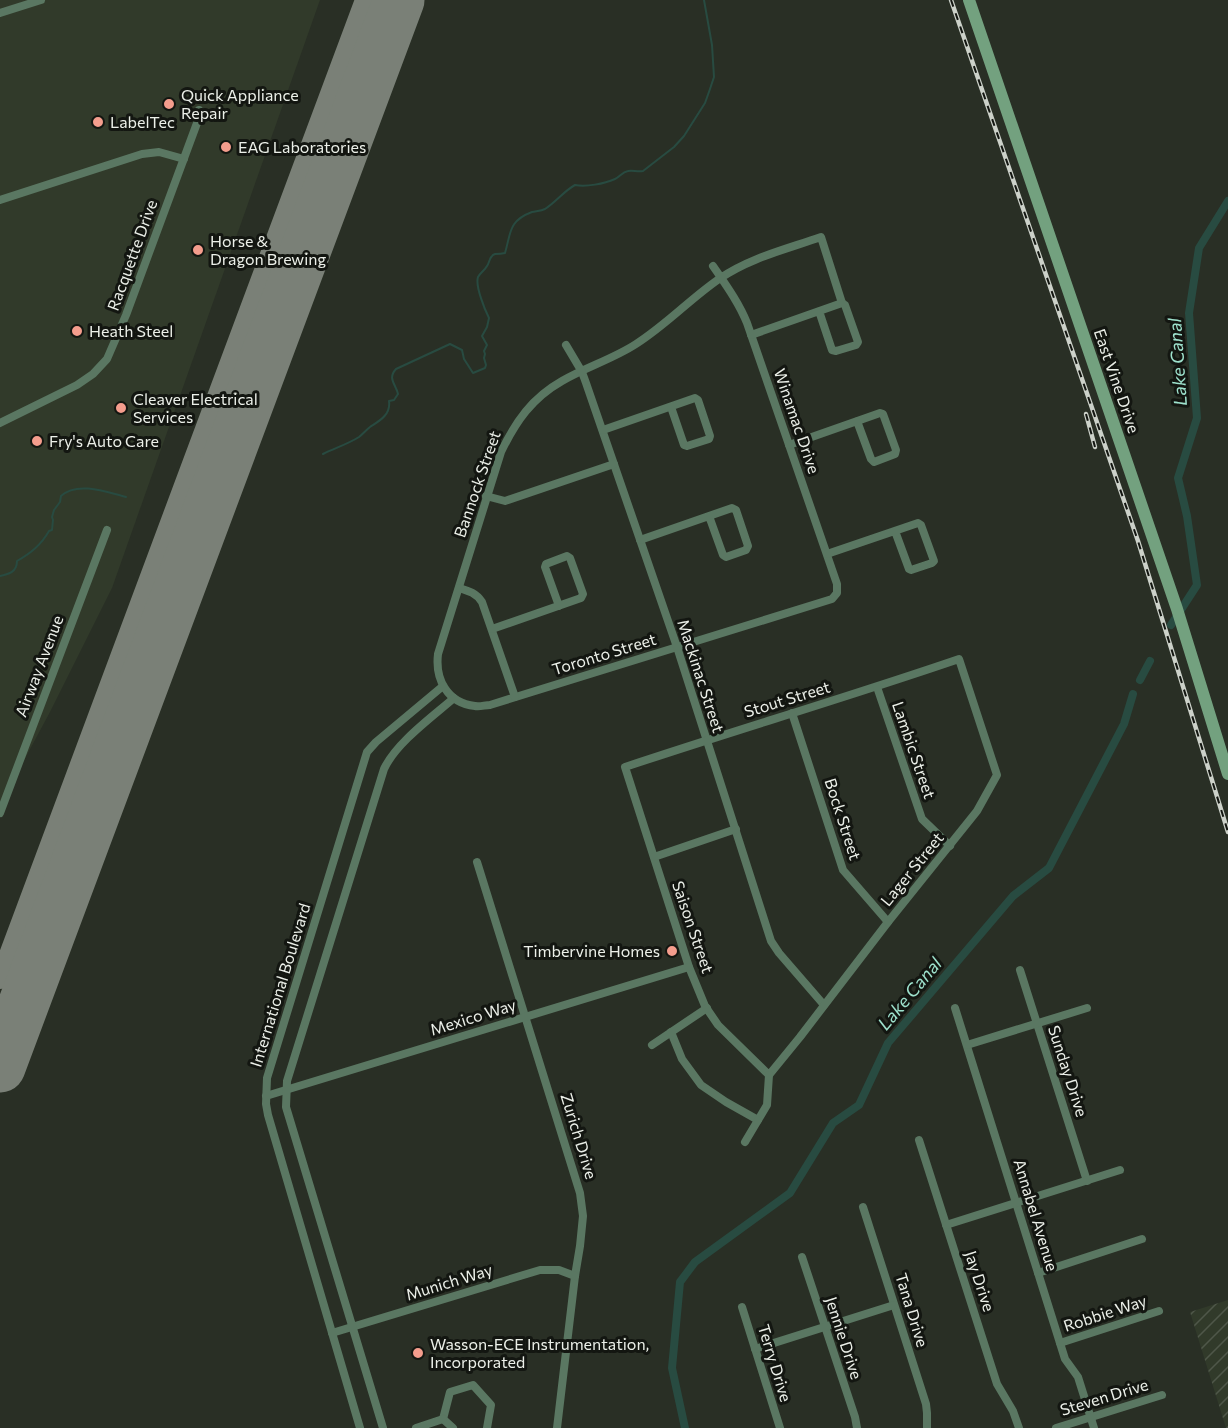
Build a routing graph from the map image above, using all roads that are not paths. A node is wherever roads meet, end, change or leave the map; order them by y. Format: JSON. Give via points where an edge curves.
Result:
{"nodes":[{"id":1,"x":41,"y":0,"type":"edge"},
{"id":2,"x":969,"y":0,"type":"edge"},
{"id":3,"x":11,"y":5,"type":"edge"},
{"id":4,"x":0,"y":13,"type":"edge"},
{"id":5,"x":199,"y":110,"type":"dead end"},
{"id":6,"x":184,"y":159,"type":"junction"},
{"id":7,"x":0,"y":200,"type":"edge"},
{"id":8,"x":713,"y":266,"type":"dead end"},
{"id":9,"x":721,"y":278,"type":"junction"},
{"id":10,"x":842,"y":303,"type":"junction"},
{"id":11,"x":819,"y":311,"type":"junction"},
{"id":12,"x":751,"y":335,"type":"junction"},
{"id":13,"x":566,"y":345,"type":"dead end"},
{"id":14,"x":582,"y":372,"type":"junction"},
{"id":15,"x":671,"y":407,"type":"junction"},
{"id":16,"x":857,"y":421,"type":"junction"},
{"id":17,"x":0,"y":423,"type":"edge"},
{"id":18,"x":603,"y":430,"type":"junction"},
{"id":19,"x":789,"y":445,"type":"junction"},
{"id":20,"x":614,"y":464,"type":"junction"},
{"id":21,"x":486,"y":496,"type":"junction"},
{"id":22,"x":709,"y":516,"type":"junction"},
{"id":23,"x":107,"y":530,"type":"dead end"},
{"id":24,"x":895,"y":531,"type":"junction"},
{"id":25,"x":640,"y":540,"type":"junction"},
{"id":26,"x":827,"y":554,"type":"junction"},
{"id":27,"x":459,"y":588,"type":"junction"},
{"id":28,"x":837,"y":593,"type":"joint"},
{"id":29,"x":559,"y":606,"type":"junction"},
{"id":30,"x":492,"y":629,"type":"junction"},
{"id":31,"x":677,"y":647,"type":"junction"},
{"id":32,"x":958,"y":659,"type":"joint"},
{"id":33,"x":877,"y":687,"type":"junction"},
{"id":34,"x":448,"y":692,"type":"junction"},
{"id":35,"x":515,"y":697,"type":"junction"},
{"id":36,"x":792,"y":713,"type":"junction"},
{"id":37,"x":706,"y":740,"type":"junction"},
{"id":38,"x":625,"y":767,"type":"joint"},
{"id":39,"x":1228,"y":774,"type":"edge"},
{"id":40,"x":0,"y":813,"type":"edge"},
{"id":41,"x":735,"y":829,"type":"junction"},
{"id":42,"x":950,"y":846,"type":"junction"},
{"id":43,"x":654,"y":857,"type":"junction"},
{"id":44,"x":477,"y":862,"type":"dead end"},
{"id":45,"x":888,"y":922,"type":"junction"},
{"id":46,"x":689,"y":967,"type":"junction"},
{"id":47,"x":1020,"y":970,"type":"dead end"},
{"id":48,"x":824,"y":1005,"type":"junction"},
{"id":49,"x":707,"y":1008,"type":"junction"},
{"id":50,"x":956,"y":1008,"type":"dead end"},
{"id":51,"x":1087,"y":1008,"type":"dead end"},
{"id":52,"x":526,"y":1017,"type":"junction"},
{"id":53,"x":1037,"y":1023,"type":"junction"},
{"id":54,"x":671,"y":1032,"type":"junction"},
{"id":55,"x":652,"y":1045,"type":"dead end"},
{"id":56,"x":967,"y":1045,"type":"junction"},
{"id":57,"x":769,"y":1075,"type":"junction"},
{"id":58,"x":287,"y":1090,"type":"junction"},
{"id":59,"x":266,"y":1096,"type":"junction"},
{"id":60,"x":758,"y":1120,"type":"junction"},
{"id":61,"x":919,"y":1140,"type":"dead end"},
{"id":62,"x":745,"y":1142,"type":"dead end"},
{"id":63,"x":1120,"y":1170,"type":"dead end"},
{"id":64,"x":1087,"y":1181,"type":"junction"},
{"id":65,"x":1016,"y":1203,"type":"junction"},
{"id":66,"x":863,"y":1207,"type":"dead end"},
{"id":67,"x":946,"y":1225,"type":"junction"},
{"id":68,"x":1142,"y":1239,"type":"dead end"},
{"id":69,"x":802,"y":1257,"type":"dead end"},
{"id":70,"x":1038,"y":1273,"type":"junction"},
{"id":71,"x":575,"y":1276,"type":"junction"},
{"id":72,"x":894,"y":1305,"type":"junction"},
{"id":73,"x":742,"y":1307,"type":"dead end"},
{"id":74,"x":1159,"y":1311,"type":"dead end"},
{"id":75,"x":353,"y":1327,"type":"junction"},
{"id":76,"x":825,"y":1327,"type":"junction"},
{"id":77,"x":332,"y":1333,"type":"junction"},
{"id":78,"x":1060,"y":1343,"type":"junction"},
{"id":79,"x":755,"y":1349,"type":"junction"},
{"id":80,"x":1162,"y":1395,"type":"dead end"},
{"id":81,"x":1090,"y":1417,"type":"junction"},
{"id":82,"x":443,"y":1419,"type":"junction"},
{"id":83,"x":927,"y":1426,"type":"edge"},
{"id":84,"x":360,"y":1428,"type":"edge"},
{"id":85,"x":383,"y":1428,"type":"edge"},
{"id":86,"x":416,"y":1428,"type":"edge"},
{"id":87,"x":453,"y":1428,"type":"edge"},
{"id":88,"x":487,"y":1428,"type":"edge"},
{"id":89,"x":557,"y":1428,"type":"edge"},
{"id":90,"x":780,"y":1428,"type":"edge"},
{"id":91,"x":857,"y":1428,"type":"edge"},
{"id":92,"x":1019,"y":1428,"type":"edge"},
{"id":93,"x":1056,"y":1428,"type":"edge"},
{"id":94,"x":1094,"y":1428,"type":"edge"}],
"edges":[{"from":1,"to":3,"type":"street"},
{"from":2,"to":39,"type":"main road","name":"East Vine Drive","via":[[1177,609]]},
{"from":3,"to":4,"type":"street"},
{"from":5,"to":6,"type":"street","name":"Racquette Drive"},
{"from":6,"to":7,"type":"street","via":[[159,153],[141,154]]},
{"from":6,"to":17,"type":"street","name":"Racquette Drive","via":[[107,359],[77,386]]},
{"from":8,"to":9,"type":"street","name":"Winamac Drive"},
{"from":9,"to":10,"type":"street","name":"Bannock Street","via":[[758,259],[821,237]]},
{"from":9,"to":12,"type":"street","name":"Winamac Drive","via":[[740,307]]},
{"from":9,"to":14,"type":"street","name":"Bannock Street","via":[[646,338]]},
{"from":10,"to":11,"type":"street"},
{"from":10,"to":11,"type":"street","via":[[856,345],[832,350]]},
{"from":11,"to":12,"type":"street"},
{"from":12,"to":19,"type":"street","name":"Winamac Drive"},
{"from":13,"to":14,"type":"street","name":"Mackinac Street"},
{"from":14,"to":18,"type":"street","name":"Mackinac Street"},
{"from":14,"to":21,"type":"street","name":"Bannock Street","via":[[545,392],[528,408],[501,452]]},
{"from":15,"to":15,"type":"street","via":[[698,400],[709,439],[684,445]]},
{"from":15,"to":18,"type":"street"},
{"from":16,"to":16,"type":"street","via":[[883,414],[895,454],[874,462]]},
{"from":16,"to":19,"type":"street"},
{"from":18,"to":20,"type":"street","name":"Mackinac Street"},
{"from":19,"to":26,"type":"street","name":"Winamac Drive"},
{"from":20,"to":21,"type":"street","via":[[505,501]]},
{"from":20,"to":25,"type":"street","name":"Mackinac Street"},
{"from":21,"to":27,"type":"street","name":"Bannock Street"},
{"from":22,"to":22,"type":"street","via":[[736,510],[746,550],[723,555]]},
{"from":22,"to":25,"type":"street"},
{"from":23,"to":40,"type":"street","name":"Airway Avenue"},
{"from":24,"to":24,"type":"street","via":[[921,525],[934,561],[909,569]]},
{"from":24,"to":26,"type":"street"},
{"from":25,"to":31,"type":"street","name":"Mackinac Street"},
{"from":26,"to":28,"type":"street","name":"Winamac Drive"},
{"from":27,"to":30,"type":"street","via":[[479,597]]},
{"from":27,"to":34,"type":"street","name":"Bannock Street","via":[[438,654],[437,666]]},
{"from":28,"to":31,"type":"street","name":"Toronto Street","via":[[832,599]]},
{"from":29,"to":29,"type":"street","via":[[583,594],[567,556],[545,567]]},
{"from":29,"to":30,"type":"street"},
{"from":30,"to":35,"type":"street"},
{"from":31,"to":35,"type":"street","name":"Toronto Street"},
{"from":31,"to":37,"type":"street","name":"Mackinac Street"},
{"from":32,"to":33,"type":"street","name":"Stout Street"},
{"from":32,"to":42,"type":"street","name":"Lager Street","via":[[996,775],[977,811]]},
{"from":33,"to":36,"type":"street","name":"Stout Street"},
{"from":33,"to":42,"type":"street","name":"Lambic Street","via":[[922,819]]},
{"from":34,"to":35,"type":"street","name":"Toronto Street","via":[[460,702],[476,706]]},
{"from":34,"to":58,"type":"street","via":[[387,761]]},
{"from":34,"to":59,"type":"street","name":"International Boulevard","via":[[376,742],[368,752],[270,1065]]},
{"from":36,"to":37,"type":"street","name":"Stout Street"},
{"from":36,"to":45,"type":"street","name":"Bock Street","via":[[843,870]]},
{"from":37,"to":38,"type":"street","name":"Stout Street"},
{"from":37,"to":41,"type":"street","name":"Mackinac Street"},
{"from":38,"to":43,"type":"street","name":"Saison Street"},
{"from":41,"to":43,"type":"street"},
{"from":41,"to":48,"type":"street","name":"Mackinac Street","via":[[771,941]]},
{"from":42,"to":45,"type":"street","name":"Lager Street"},
{"from":43,"to":46,"type":"street","name":"Saison Street"},
{"from":44,"to":52,"type":"street","name":"Zurich Drive"},
{"from":45,"to":48,"type":"street","name":"Lager Street"},
{"from":46,"to":49,"type":"street","name":"Saison Street"},
{"from":46,"to":52,"type":"street","name":"Mexico Way"},
{"from":47,"to":53,"type":"street","name":"Sunday Drive"},
{"from":48,"to":57,"type":"street","name":"Lager Street"},
{"from":49,"to":54,"type":"street"},
{"from":49,"to":57,"type":"street","name":"Saison Street","via":[[718,1025]]},
{"from":50,"to":56,"type":"street","name":"Annabel Avenue"},
{"from":51,"to":53,"type":"street"},
{"from":52,"to":58,"type":"street","name":"Mexico Way"},
{"from":52,"to":71,"type":"street","name":"Zurich Drive","via":[[580,1192],[583,1216]]},
{"from":53,"to":56,"type":"street"},
{"from":53,"to":64,"type":"street","name":"Sunday Drive"},
{"from":54,"to":55,"type":"street"},
{"from":54,"to":60,"type":"street","via":[[682,1059],[701,1085]]},
{"from":56,"to":65,"type":"street","name":"Annabel Avenue"},
{"from":57,"to":60,"type":"street","via":[[767,1105]]},
{"from":58,"to":59,"type":"street","name":"Mexico Way"},
{"from":58,"to":75,"type":"street","via":[[286,1107]]},
{"from":59,"to":77,"type":"street","name":"International Boulevard","via":[[268,1115]]},
{"from":60,"to":62,"type":"street"},
{"from":61,"to":67,"type":"street","name":"Jay Drive"},
{"from":63,"to":64,"type":"street"},
{"from":64,"to":65,"type":"street"},
{"from":65,"to":67,"type":"street"},
{"from":65,"to":70,"type":"street","name":"Annabel Avenue"},
{"from":66,"to":72,"type":"street","name":"Tana Drive"},
{"from":67,"to":92,"type":"street","name":"Jay Drive","via":[[997,1384]]},
{"from":68,"to":70,"type":"street"},
{"from":69,"to":76,"type":"street","name":"Jennie Drive"},
{"from":70,"to":78,"type":"street","name":"Annabel Avenue"},
{"from":71,"to":75,"type":"street","name":"Munich Way","via":[[559,1270],[540,1270]]},
{"from":71,"to":89,"type":"street","name":"Zurich Drive"},
{"from":72,"to":76,"type":"street"},
{"from":72,"to":83,"type":"street","name":"Tana Drive","via":[[926,1404]]},
{"from":73,"to":79,"type":"street","name":"Terry Drive"},
{"from":74,"to":78,"type":"street","name":"Robbie Way"},
{"from":75,"to":77,"type":"street","name":"Munich Way"},
{"from":75,"to":85,"type":"street"},
{"from":76,"to":79,"type":"street"},
{"from":76,"to":91,"type":"street","name":"Jennie Drive"},
{"from":77,"to":84,"type":"street","name":"International Boulevard"},
{"from":78,"to":81,"type":"street","name":"Annabel Avenue","via":[[1065,1359],[1078,1377]]},
{"from":79,"to":90,"type":"street","name":"Terry Drive"},
{"from":80,"to":81,"type":"street","name":"Steven Drive"},
{"from":81,"to":93,"type":"street","name":"Steven Drive"},
{"from":81,"to":94,"type":"street","name":"Annabel Avenue"},
{"from":82,"to":86,"type":"street"},
{"from":82,"to":87,"type":"street"},
{"from":82,"to":88,"type":"street","via":[[450,1392],[473,1385],[491,1405]]}]}
